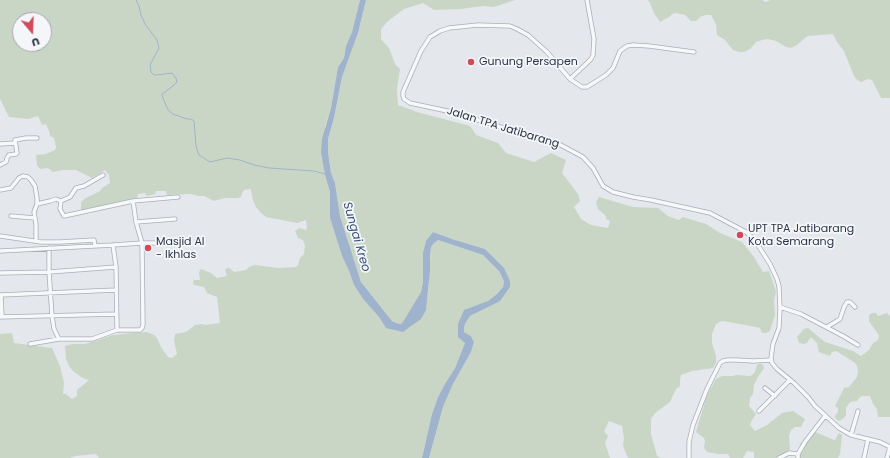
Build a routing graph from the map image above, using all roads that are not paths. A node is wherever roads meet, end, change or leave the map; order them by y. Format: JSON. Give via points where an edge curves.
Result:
{"nodes":[{"id":1,"x":587,"y":0,"type":"edge"},
{"id":2,"x":694,"y":52,"type":"dead end"},
{"id":3,"x":570,"y":79,"type":"junction"},
{"id":4,"x":37,"y":138,"type":"dead end"},
{"id":5,"x":15,"y":143,"type":"junction"},
{"id":6,"x":0,"y":144,"type":"edge"},
{"id":7,"x":0,"y":165,"type":"edge"},
{"id":8,"x":103,"y":175,"type":"dead end"},
{"id":9,"x":0,"y":190,"type":"edge"},
{"id":10,"x":178,"y":197,"type":"dead end"},
{"id":11,"x":61,"y":201,"type":"junction"},
{"id":12,"x":133,"y":201,"type":"junction"},
{"id":13,"x":37,"y":204,"type":"junction"},
{"id":14,"x":11,"y":216,"type":"dead end"},
{"id":15,"x":35,"y":218,"type":"junction"},
{"id":16,"x":175,"y":219,"type":"dead end"},
{"id":17,"x":136,"y":222,"type":"junction"},
{"id":18,"x":0,"y":236,"type":"edge"},
{"id":19,"x":36,"y":241,"type":"junction"},
{"id":20,"x":49,"y":242,"type":"junction"},
{"id":21,"x":142,"y":242,"type":"junction"},
{"id":22,"x":164,"y":243,"type":"dead end"},
{"id":23,"x":113,"y":245,"type":"junction"},
{"id":24,"x":95,"y":246,"type":"junction"},
{"id":25,"x":49,"y":248,"type":"junction"},
{"id":26,"x":0,"y":250,"type":"edge"},
{"id":27,"x":116,"y":267,"type":"junction"},
{"id":28,"x":49,"y":272,"type":"junction"},
{"id":29,"x":0,"y":273,"type":"edge"},
{"id":30,"x":116,"y":290,"type":"junction"},
{"id":31,"x":50,"y":293,"type":"junction"},
{"id":32,"x":1,"y":295,"type":"edge"},
{"id":33,"x":780,"y":307,"type":"junction"},
{"id":34,"x":855,"y":307,"type":"dead end"},
{"id":35,"x":117,"y":314,"type":"junction"},
{"id":36,"x":52,"y":316,"type":"junction"},
{"id":37,"x":1,"y":317,"type":"edge"},
{"id":38,"x":827,"y":327,"type":"junction"},
{"id":39,"x":117,"y":330,"type":"junction"},
{"id":40,"x":59,"y":340,"type":"junction"},
{"id":41,"x":30,"y":344,"type":"dead end"},
{"id":42,"x":858,"y":345,"type":"dead end"},
{"id":43,"x":771,"y":360,"type":"junction"},
{"id":44,"x":790,"y":380,"type":"junction"},
{"id":45,"x":765,"y":388,"type":"dead end"},
{"id":46,"x":775,"y":396,"type":"junction"},
{"id":47,"x":759,"y":411,"type":"dead end"},
{"id":48,"x":858,"y":411,"type":"dead end"},
{"id":49,"x":825,"y":416,"type":"junction"},
{"id":50,"x":851,"y":435,"type":"junction"},
{"id":51,"x":868,"y":439,"type":"junction"},
{"id":52,"x":890,"y":447,"type":"edge"},
{"id":53,"x":798,"y":456,"type":"edge"},
{"id":54,"x":689,"y":458,"type":"edge"},
{"id":55,"x":779,"y":458,"type":"edge"},
{"id":56,"x":864,"y":458,"type":"edge"},
{"id":57,"x":887,"y":458,"type":"edge"}],
"edges":[{"from":1,"to":3,"type":"street","via":[[594,39],[593,54]]},
{"from":2,"to":3,"type":"street","via":[[627,46],[620,51],[613,68],[606,76],[582,87]]},
{"from":3,"to":33,"type":"street","name":"Jalan TPA Jatibarang","via":[[547,52],[528,35],[510,26],[478,25],[449,28],[430,38],[421,51],[403,92],[404,99],[410,103],[452,112],[557,144],[583,157],[603,186],[614,192],[710,213],[746,232],[754,239],[777,279]]},
{"from":4,"to":5,"type":"street","via":[[16,140]]},
{"from":5,"to":6,"type":"street"},
{"from":5,"to":7,"type":"street","via":[[17,153],[8,155],[6,162]]},
{"from":8,"to":11,"type":"street","via":[[76,188],[70,196]]},
{"from":9,"to":13,"type":"street","via":[[11,188],[21,177],[28,177],[35,186]]},
{"from":10,"to":12,"type":"street"},
{"from":11,"to":12,"type":"street","via":[[60,209],[64,216]]},
{"from":11,"to":13,"type":"street","via":[[56,199]]},
{"from":12,"to":17,"type":"street"},
{"from":13,"to":15,"type":"street"},
{"from":14,"to":15,"type":"street"},
{"from":15,"to":19,"type":"street"},
{"from":16,"to":17,"type":"street"},
{"from":17,"to":21,"type":"street"},
{"from":18,"to":19,"type":"street"},
{"from":19,"to":20,"type":"street"},
{"from":20,"to":24,"type":"street","via":[[94,240]]},
{"from":20,"to":25,"type":"street"},
{"from":21,"to":22,"type":"street"},
{"from":21,"to":23,"type":"street"},
{"from":21,"to":39,"type":"street","via":[[143,325],[140,330]]},
{"from":23,"to":24,"type":"street"},
{"from":23,"to":27,"type":"street"},
{"from":24,"to":25,"type":"street"},
{"from":25,"to":26,"type":"street"},
{"from":25,"to":28,"type":"street"},
{"from":27,"to":28,"type":"street"},
{"from":27,"to":30,"type":"street"},
{"from":28,"to":29,"type":"street"},
{"from":28,"to":31,"type":"street"},
{"from":30,"to":31,"type":"street"},
{"from":30,"to":35,"type":"street"},
{"from":31,"to":32,"type":"street"},
{"from":31,"to":36,"type":"street"},
{"from":32,"to":37,"type":"street"},
{"from":33,"to":38,"type":"street"},
{"from":33,"to":43,"type":"street","name":"Jalan TPA Jatibarang","via":[[780,328],[773,344]]},
{"from":34,"to":38,"type":"street","via":[[847,302],[840,319]]},
{"from":35,"to":36,"type":"street"},
{"from":35,"to":39,"type":"street"},
{"from":36,"to":37,"type":"street"},
{"from":36,"to":40,"type":"street"},
{"from":38,"to":42,"type":"street"},
{"from":39,"to":40,"type":"street","via":[[92,339]]},
{"from":40,"to":41,"type":"street"},
{"from":43,"to":44,"type":"street"},
{"from":43,"to":54,"type":"street","via":[[736,360],[720,363],[693,425]]},
{"from":44,"to":46,"type":"street"},
{"from":44,"to":49,"type":"street"},
{"from":45,"to":46,"type":"street"},
{"from":46,"to":47,"type":"street"},
{"from":48,"to":50,"type":"street"},
{"from":49,"to":50,"type":"street"},
{"from":49,"to":53,"type":"street"},
{"from":50,"to":51,"type":"street"},
{"from":51,"to":52,"type":"street"},
{"from":51,"to":56,"type":"street"},
{"from":52,"to":57,"type":"street"},
{"from":53,"to":55,"type":"street","via":[[790,453]]}]}
